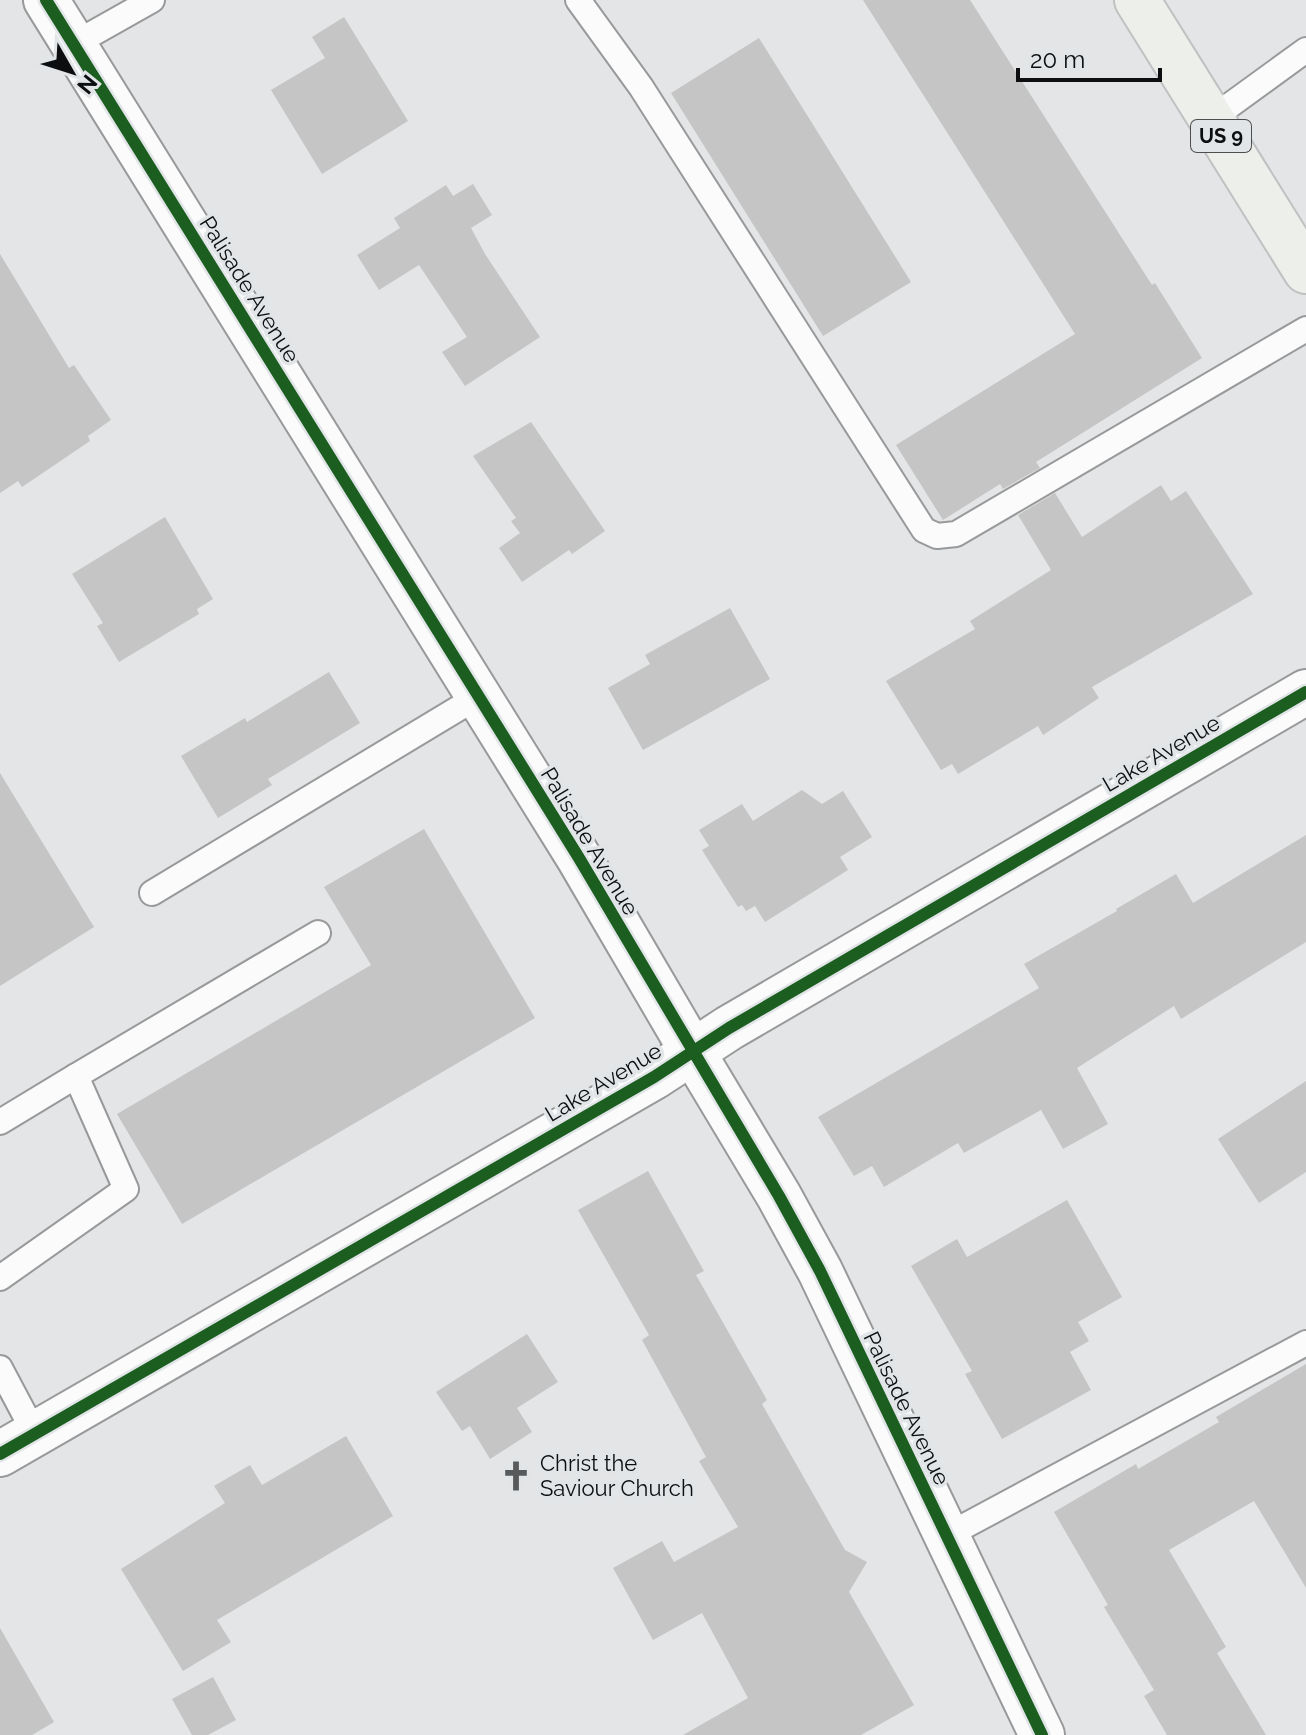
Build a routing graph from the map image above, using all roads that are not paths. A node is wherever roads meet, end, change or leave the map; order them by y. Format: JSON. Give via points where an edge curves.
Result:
{"nodes":[{"id":1,"x":46,"y":0,"type":"edge"},
{"id":2,"x":152,"y":0,"type":"edge"},
{"id":3,"x":578,"y":0,"type":"edge"},
{"id":4,"x":1137,"y":0,"type":"edge"},
{"id":5,"x":74,"y":44,"type":"junction"},
{"id":6,"x":1300,"y":64,"type":"edge"},
{"id":7,"x":1211,"y":119,"type":"junction"},
{"id":8,"x":1306,"y":271,"type":"edge"},
{"id":9,"x":1306,"y":329,"type":"edge"},
{"id":10,"x":1306,"y":692,"type":"edge"},
{"id":11,"x":479,"y":696,"type":"junction"},
{"id":12,"x":152,"y":893,"type":"dead end"},
{"id":13,"x":318,"y":933,"type":"dead end"},
{"id":14,"x":692,"y":1051,"type":"junction"},
{"id":15,"x":76,"y":1076,"type":"junction"},
{"id":16,"x":0,"y":1122,"type":"edge"},
{"id":17,"x":0,"y":1278,"type":"edge"},
{"id":18,"x":1306,"y":1343,"type":"edge"},
{"id":19,"x":0,"y":1368,"type":"edge"},
{"id":20,"x":18,"y":1444,"type":"edge"},
{"id":21,"x":946,"y":1536,"type":"junction"},
{"id":22,"x":1042,"y":1735,"type":"edge"}],
"edges":[{"from":1,"to":5,"type":"street","name":"Palisade Avenue"},
{"from":2,"to":5,"type":"lane"},
{"from":3,"to":9,"type":"lane","via":[[641,87],[924,530],[937,536],[956,534]]},
{"from":4,"to":7,"type":"main road","number":"US 9"},
{"from":5,"to":11,"type":"street","name":"Palisade Avenue"},
{"from":6,"to":7,"type":"lane"},
{"from":7,"to":8,"type":"main road","number":"US 9"},
{"from":10,"to":14,"type":"street","name":"Lake Avenue"},
{"from":11,"to":12,"type":"lane"},
{"from":11,"to":14,"type":"street","name":"Palisade Avenue"},
{"from":13,"to":15,"type":"lane"},
{"from":14,"to":20,"type":"street","name":"Lake Avenue"},
{"from":14,"to":21,"type":"street","name":"Palisade Avenue","via":[[820,1271]]},
{"from":15,"to":16,"type":"lane"},
{"from":15,"to":17,"type":"lane","via":[[126,1189]]},
{"from":18,"to":21,"type":"lane"},
{"from":19,"to":20,"type":"lane"},
{"from":21,"to":22,"type":"street","name":"Palisade Avenue"}]}
